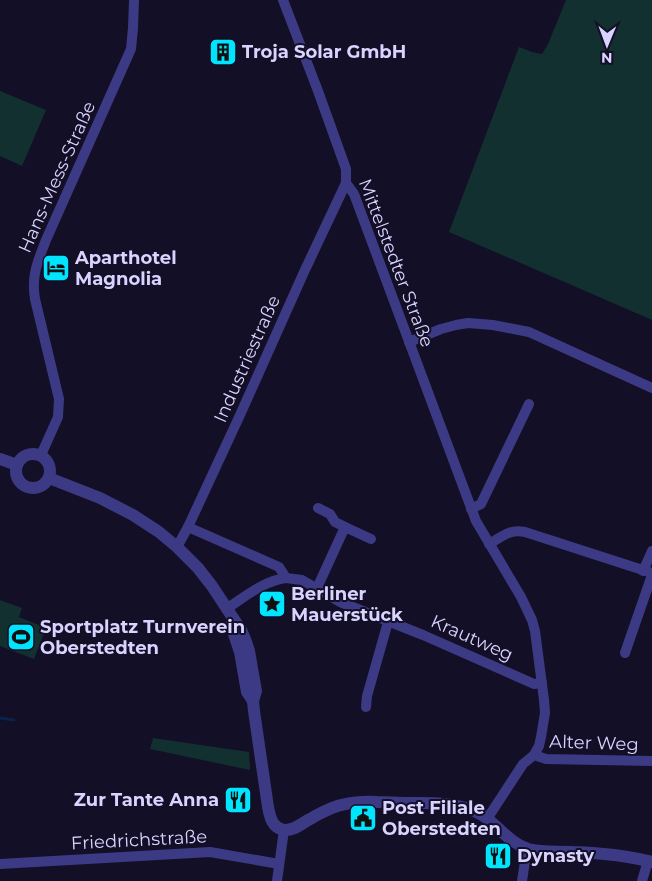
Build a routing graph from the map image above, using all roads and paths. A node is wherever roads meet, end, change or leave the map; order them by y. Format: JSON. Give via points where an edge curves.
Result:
{"nodes":[{"id":1,"x":134,"y":0,"type":"edge"},
{"id":2,"x":283,"y":0,"type":"edge"},
{"id":3,"x":346,"y":183,"type":"junction"},
{"id":4,"x":409,"y":342,"type":"junction"},
{"id":5,"x":652,"y":388,"type":"edge"},
{"id":6,"x":529,"y":404,"type":"dead end"},
{"id":7,"x":41,"y":455,"type":"junction"},
{"id":8,"x":0,"y":459,"type":"edge"},
{"id":9,"x":17,"y":465,"type":"junction"},
{"id":10,"x":49,"y":478,"type":"junction"},
{"id":11,"x":318,"y":508,"type":"dead end"},
{"id":12,"x":471,"y":509,"type":"junction"},
{"id":13,"x":188,"y":527,"type":"junction"},
{"id":14,"x":345,"y":527,"type":"junction"},
{"id":15,"x":371,"y":539,"type":"dead end"},
{"id":16,"x":489,"y":544,"type":"junction"},
{"id":17,"x":177,"y":547,"type":"junction"},
{"id":18,"x":652,"y":551,"type":"edge"},
{"id":19,"x":649,"y":573,"type":"edge"},
{"id":20,"x":286,"y":578,"type":"junction"},
{"id":21,"x":317,"y":588,"type":"junction"},
{"id":22,"x":226,"y":609,"type":"junction"},
{"id":23,"x":388,"y":622,"type":"junction"},
{"id":24,"x":625,"y":653,"type":"dead end"},
{"id":25,"x":542,"y":683,"type":"junction"},
{"id":26,"x":366,"y":707,"type":"dead end"},
{"id":27,"x":534,"y":755,"type":"junction"},
{"id":28,"x":652,"y":761,"type":"edge"},
{"id":29,"x":487,"y":819,"type":"junction"},
{"id":30,"x":284,"y":830,"type":"junction"},
{"id":31,"x":527,"y":848,"type":"junction"},
{"id":32,"x":650,"y":861,"type":"edge"},
{"id":33,"x":0,"y":864,"type":"edge"},
{"id":34,"x":279,"y":864,"type":"junction"},
{"id":35,"x":277,"y":881,"type":"edge"},
{"id":36,"x":522,"y":881,"type":"edge"},
{"id":37,"x":642,"y":881,"type":"edge"}],
"edges":[{"from":1,"to":7,"type":"street","name":"Hans-Mess-Straße","via":[[131,48],[35,268],[34,290],[60,400],[58,417]]},
{"from":2,"to":3,"type":"street","name":"Mittelstedter Straße","via":[[346,169]]},
{"from":3,"to":4,"type":"street","name":"Mittelstedter Straße","via":[[354,194]]},
{"from":3,"to":13,"type":"street","name":"Industriestraße"},
{"from":4,"to":5,"type":"street","via":[[456,325],[493,325],[529,332]]},
{"from":4,"to":12,"type":"street","name":"Mittelstedter Straße"},
{"from":6,"to":12,"type":"street","via":[[481,504]]},
{"from":7,"to":9,"type":"street","via":[[27,455]]},
{"from":7,"to":10,"type":"street","via":[[50,466]]},
{"from":8,"to":9,"type":"street"},
{"from":9,"to":10,"type":"street","via":[[18,478],[25,486],[36,488]]},
{"from":10,"to":17,"type":"street","via":[[107,500]]},
{"from":11,"to":14,"type":"street"},
{"from":12,"to":16,"type":"street","name":"Mittelstedter Straße"},
{"from":13,"to":17,"type":"street","name":"Industriestraße"},
{"from":13,"to":20,"type":"street","name":"Krautweg","via":[[279,566]]},
{"from":14,"to":15,"type":"street"},
{"from":14,"to":21,"type":"street"},
{"from":16,"to":19,"type":"street","via":[[516,530]]},
{"from":16,"to":25,"type":"street","name":"Mittelstedter Straße","via":[[532,620]]},
{"from":17,"to":22,"type":"street","via":[[198,568]]},
{"from":18,"to":19,"type":"street"},
{"from":19,"to":24,"type":"street"},
{"from":20,"to":21,"type":"street","name":"Krautweg","via":[[302,580]]},
{"from":20,"to":22,"type":"street","via":[[265,584]]},
{"from":21,"to":23,"type":"street","name":"Krautweg","via":[[340,602]]},
{"from":22,"to":30,"type":"street","via":[[241,630],[249,651],[268,807],[274,824]]},
{"from":23,"to":25,"type":"street","name":"Krautweg","via":[[534,684]]},
{"from":23,"to":26,"type":"street"},
{"from":25,"to":27,"type":"street","name":"Mittelstedter Straße","via":[[543,726]]},
{"from":27,"to":28,"type":"street","name":"Alter Weg","via":[[546,759]]},
{"from":27,"to":29,"type":"street","name":"Mittelstedter Straße","via":[[523,764]]},
{"from":29,"to":30,"type":"street","via":[[447,804],[362,802],[334,807]]},
{"from":29,"to":31,"type":"street","via":[[512,841]]},
{"from":30,"to":34,"type":"street"},
{"from":31,"to":32,"type":"street"},
{"from":31,"to":36,"type":"street"},
{"from":32,"to":37,"type":"street"},
{"from":33,"to":34,"type":"street","name":"Friedrichstraße","via":[[210,852]]},
{"from":34,"to":35,"type":"street"}]}
